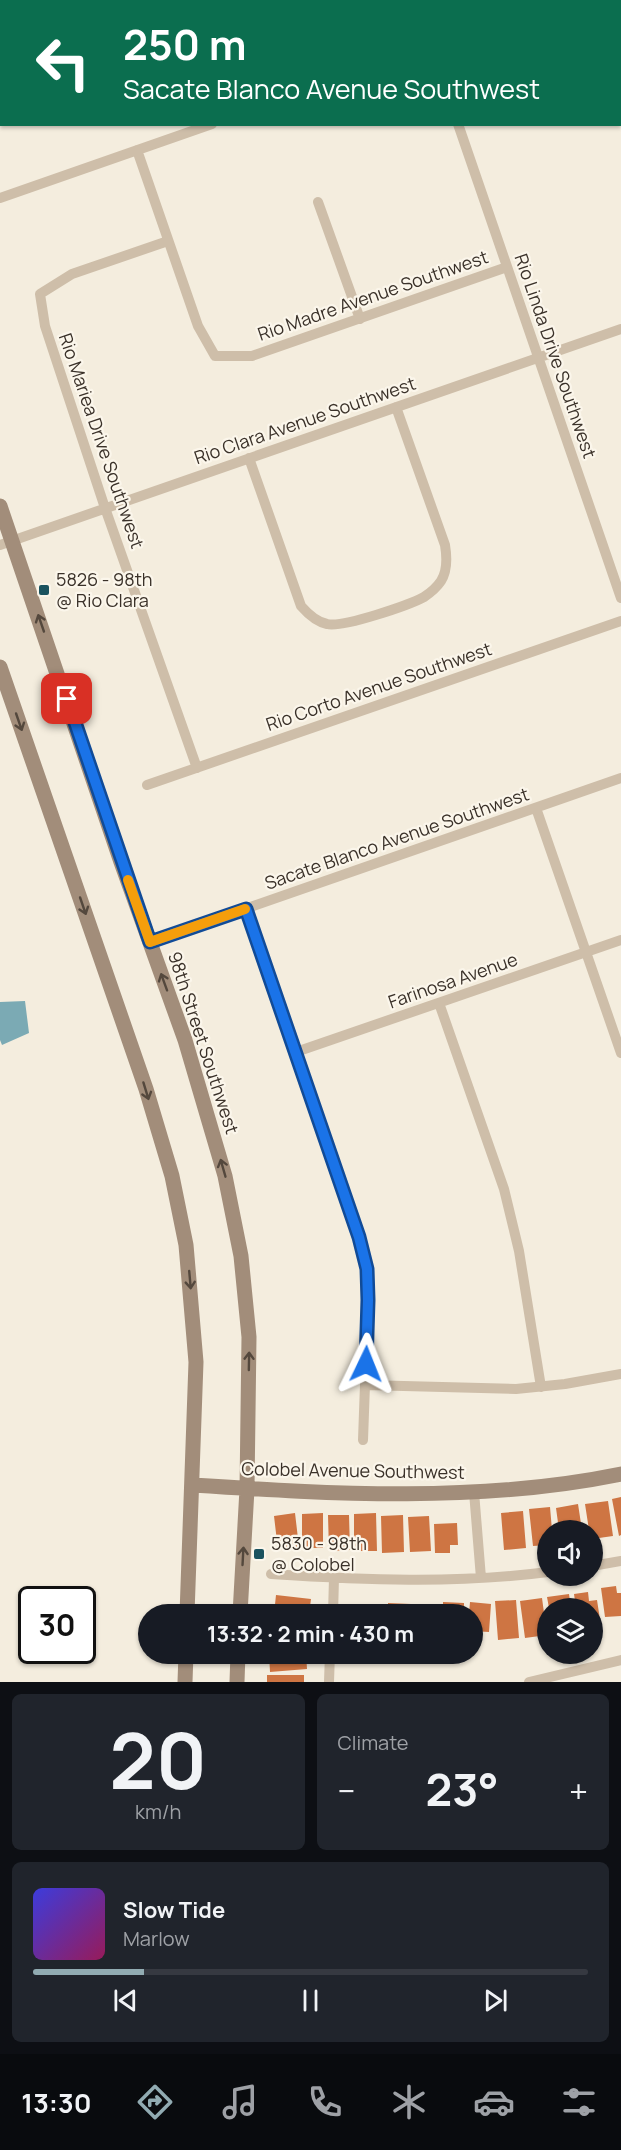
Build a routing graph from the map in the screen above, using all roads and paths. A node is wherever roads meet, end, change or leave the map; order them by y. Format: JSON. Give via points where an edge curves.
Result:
{"nodes":[{"id":1,"x":206,"y":126,"type":"edge"},
{"id":2,"x":459,"y":126,"type":"edge"},
{"id":3,"x":137,"y":150,"type":"junction"},
{"id":4,"x":0,"y":198,"type":"edge"},
{"id":5,"x":318,"y":202,"type":"dead end"},
{"id":6,"x":168,"y":241,"type":"junction"},
{"id":7,"x":507,"y":267,"type":"junction"},
{"id":8,"x":360,"y":319,"type":"junction"},
{"id":9,"x":621,"y":329,"type":"edge"},
{"id":10,"x":538,"y":358,"type":"junction"},
{"id":11,"x":396,"y":407,"type":"junction"},
{"id":12,"x":249,"y":458,"type":"junction"},
{"id":13,"x":0,"y":506,"type":"edge"},
{"id":14,"x":105,"y":508,"type":"junction"},
{"id":15,"x":6,"y":543,"type":"edge"},
{"id":16,"x":621,"y":597,"type":"edge"},
{"id":17,"x":621,"y":621,"type":"edge"},
{"id":18,"x":0,"y":667,"type":"edge"},
{"id":19,"x":197,"y":768,"type":"junction"},
{"id":20,"x":621,"y":778,"type":"edge"},
{"id":21,"x":147,"y":785,"type":"dead end"},
{"id":22,"x":536,"y":808,"type":"junction"},
{"id":23,"x":246,"y":909,"type":"junction"},
{"id":24,"x":621,"y":940,"type":"edge"},
{"id":25,"x":150,"y":942,"type":"junction"},
{"id":26,"x":586,"y":952,"type":"junction"},
{"id":27,"x":439,"y":1003,"type":"junction"},
{"id":28,"x":296,"y":1052,"type":"junction"},
{"id":29,"x":621,"y":1053,"type":"edge"},
{"id":30,"x":621,"y":1374,"type":"edge"},
{"id":31,"x":365,"y":1385,"type":"junction"},
{"id":32,"x":541,"y":1387,"type":"junction"},
{"id":33,"x":363,"y":1440,"type":"dead end"},
{"id":34,"x":621,"y":1474,"type":"edge"},
{"id":35,"x":192,"y":1485,"type":"junction"},
{"id":36,"x":247,"y":1489,"type":"junction"},
{"id":37,"x":474,"y":1492,"type":"junction"},
{"id":38,"x":621,"y":1561,"type":"edge"},
{"id":39,"x":603,"y":1564,"type":"edge"},
{"id":40,"x":537,"y":1573,"type":"edge"},
{"id":41,"x":271,"y":1574,"type":"dead end"},
{"id":42,"x":334,"y":1578,"type":"junction"},
{"id":43,"x":481,"y":1578,"type":"junction"},
{"id":44,"x":187,"y":1604,"type":"edge"},
{"id":45,"x":241,"y":1604,"type":"edge"},
{"id":46,"x":333,"y":1604,"type":"edge"},
{"id":47,"x":621,"y":1660,"type":"edge"},
{"id":48,"x":186,"y":1664,"type":"edge"},
{"id":49,"x":238,"y":1664,"type":"edge"},
{"id":50,"x":330,"y":1664,"type":"edge"},
{"id":51,"x":185,"y":1682,"type":"edge"},
{"id":52,"x":237,"y":1682,"type":"edge"},
{"id":53,"x":329,"y":1682,"type":"edge"},
{"id":54,"x":529,"y":1682,"type":"edge"}],
"edges":[{"from":1,"to":3,"type":"street"},
{"from":2,"to":7,"type":"street","name":"Rio Linda Drive Southwest"},
{"from":3,"to":4,"type":"street"},
{"from":3,"to":6,"type":"street"},
{"from":5,"to":8,"type":"street"},
{"from":6,"to":8,"type":"street","name":"Rio Madre Avenue Southwest","via":[[198,326],[215,356],[252,356]]},
{"from":6,"to":14,"type":"street","name":"Rio Mariea Drive Southwest","via":[[72,274],[40,294],[45,326]]},
{"from":7,"to":8,"type":"street","name":"Rio Madre Avenue Southwest"},
{"from":7,"to":10,"type":"street","name":"Rio Linda Drive Southwest"},
{"from":9,"to":10,"type":"street","name":"Rio Clara Avenue Southwest"},
{"from":10,"to":11,"type":"street","name":"Rio Clara Avenue Southwest"},
{"from":10,"to":16,"type":"street","name":"Rio Linda Drive Southwest"},
{"from":11,"to":12,"type":"street","name":"Rio Clara Avenue Southwest"},
{"from":11,"to":12,"type":"street","via":[[447,556],[441,580],[432,591],[353,623],[327,624],[308,613],[297,597]]},
{"from":12,"to":14,"type":"street","name":"Rio Clara Avenue Southwest"},
{"from":13,"to":15,"type":"main road","name":"98th Street Southwest"},
{"from":14,"to":15,"type":"street","name":"Rio Clara Avenue Southwest"},
{"from":14,"to":19,"type":"street","name":"Rio Mariea Drive Southwest"},
{"from":25,"to":15,"type":"main road","name":"98th Street Southwest","one_way":true},
{"from":17,"to":19,"type":"street","name":"Rio Corto Avenue Southwest"},
{"from":18,"to":35,"type":"main road","one_way":true,"via":[[146,1089],[172,1176],[186,1245],[196,1362]]},
{"from":19,"to":21,"type":"street","name":"Rio Corto Avenue Southwest"},
{"from":20,"to":22,"type":"street","name":"Sacate Blanco Avenue Southwest"},
{"from":22,"to":23,"type":"street","name":"Sacate Blanco Avenue Southwest"},
{"from":22,"to":26,"type":"street"},
{"from":23,"to":25,"type":"street","name":"Sacate Blanco Avenue Southwest"},
{"from":23,"to":28,"type":"street"},
{"from":24,"to":26,"type":"street","name":"Farinosa Avenue"},
{"from":36,"to":25,"type":"main road","name":"98th Street Southwest","one_way":true,"via":[[249,1337],[241,1256],[225,1176],[185,1040]]},
{"from":26,"to":27,"type":"street","name":"Farinosa Avenue"},
{"from":26,"to":29,"type":"street"},
{"from":27,"to":28,"type":"street","name":"Farinosa Avenue"},
{"from":27,"to":32,"type":"street","via":[[504,1189],[519,1251]]},
{"from":28,"to":31,"type":"street","via":[[367,1269]]},
{"from":30,"to":32,"type":"street"},
{"from":31,"to":32,"type":"street"},
{"from":31,"to":33,"type":"street"},
{"from":34,"to":37,"type":"main road","name":"Colobel Avenue Southwest"},
{"from":35,"to":36,"type":"main road","name":"Colobel Avenue Southwest"},
{"from":35,"to":44,"type":"main road"},
{"from":36,"to":37,"type":"main road","name":"Colobel Avenue Southwest","via":[[360,1494]]},
{"from":45,"to":36,"type":"main road","name":"98th Street Southwest","one_way":true},
{"from":37,"to":43,"type":"street"},
{"from":38,"to":39,"type":"street"},
{"from":40,"to":43,"type":"street"},
{"from":41,"to":42,"type":"street"},
{"from":42,"to":43,"type":"street"},
{"from":42,"to":46,"type":"street"},
{"from":47,"to":54,"type":"street"},
{"from":48,"to":51,"type":"main road"},
{"from":49,"to":52,"type":"main road"},
{"from":50,"to":53,"type":"street"}]}
